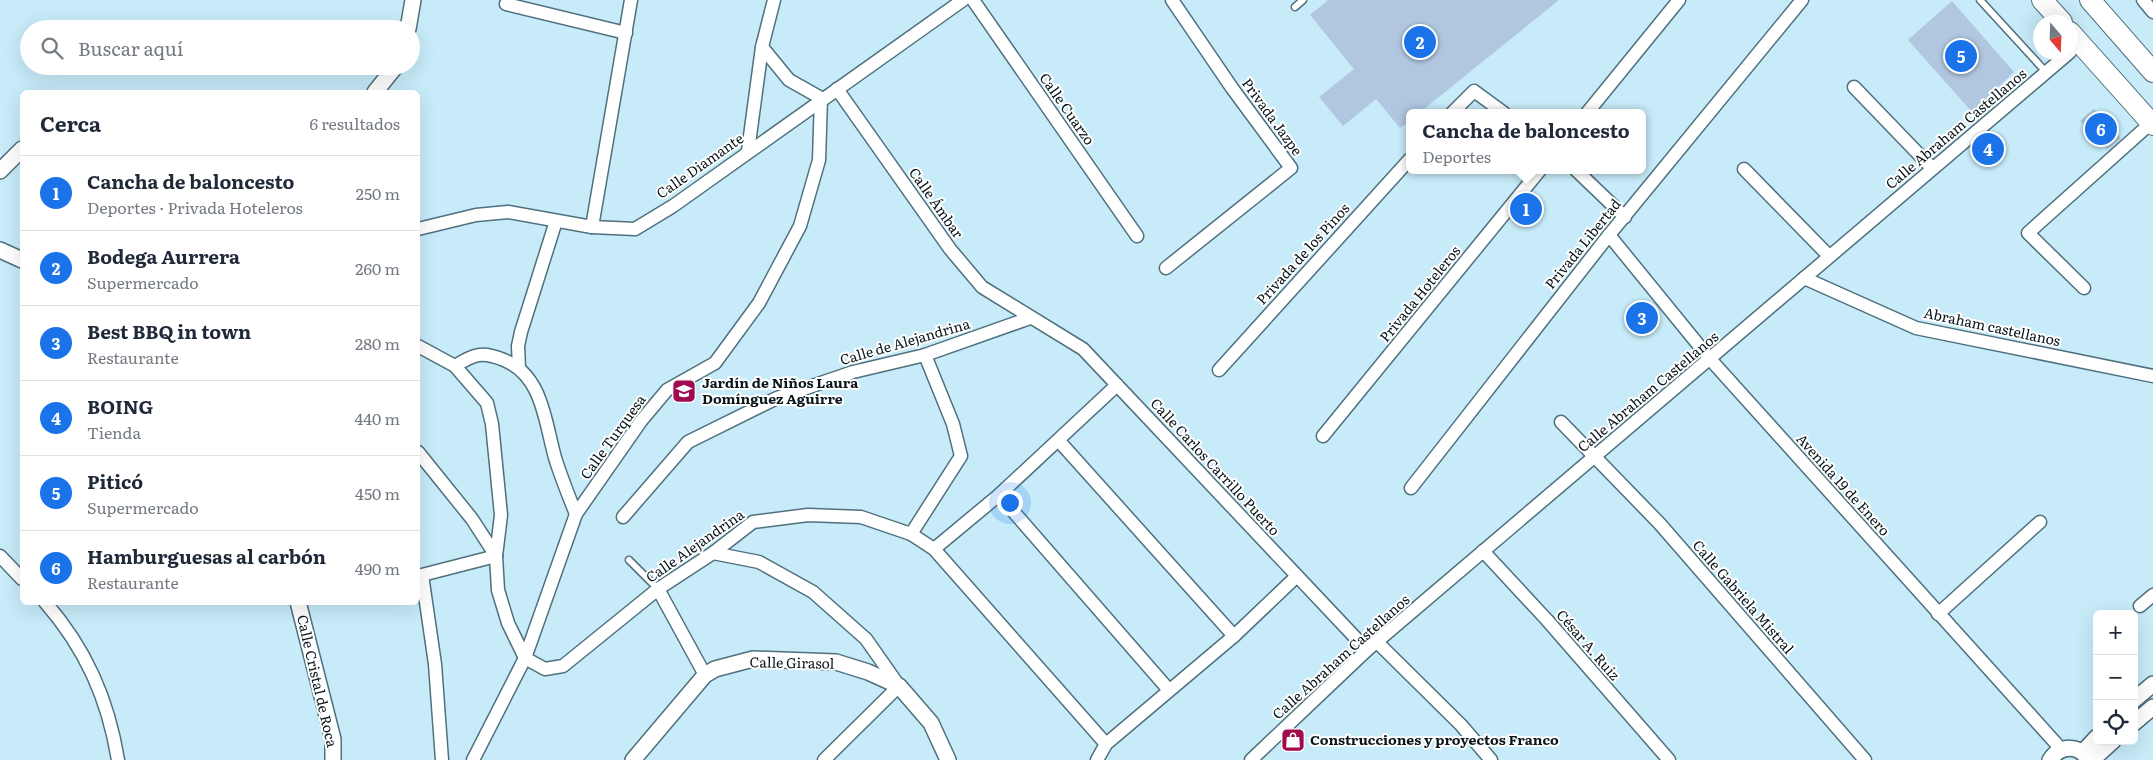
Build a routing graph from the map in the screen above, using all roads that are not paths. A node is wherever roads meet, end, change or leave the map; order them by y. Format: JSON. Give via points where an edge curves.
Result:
{"nodes":[{"id":1,"x":413,"y":0,"type":"edge"},
{"id":2,"x":631,"y":0,"type":"edge"},
{"id":3,"x":774,"y":0,"type":"edge"},
{"id":4,"x":963,"y":0,"type":"edge"},
{"id":5,"x":973,"y":0,"type":"edge"},
{"id":6,"x":1172,"y":0,"type":"edge"},
{"id":7,"x":1303,"y":0,"type":"edge"},
{"id":8,"x":1679,"y":0,"type":"edge"},
{"id":9,"x":1802,"y":0,"type":"edge"},
{"id":10,"x":1980,"y":0,"type":"edge"},
{"id":11,"x":2042,"y":0,"type":"edge"},
{"id":12,"x":2090,"y":0,"type":"edge"},
{"id":13,"x":2143,"y":0,"type":"edge"},
{"id":14,"x":506,"y":4,"type":"dead end"},
{"id":15,"x":1295,"y":7,"type":"dead end"},
{"id":16,"x":2153,"y":12,"type":"edge"},
{"id":17,"x":2056,"y":15,"type":"edge"},
{"id":18,"x":410,"y":20,"type":"edge"},
{"id":19,"x":626,"y":33,"type":"junction"},
{"id":20,"x":762,"y":47,"type":"junction"},
{"id":21,"x":2078,"y":50,"type":"edge"},
{"id":22,"x":2058,"y":60,"type":"edge"},
{"id":23,"x":2046,"y":72,"type":"junction"},
{"id":24,"x":2153,"y":72,"type":"edge"},
{"id":25,"x":389,"y":75,"type":"edge"},
{"id":26,"x":1854,"y":87,"type":"dead end"},
{"id":27,"x":837,"y":89,"type":"junction"},
{"id":28,"x":377,"y":90,"type":"edge"},
{"id":29,"x":821,"y":98,"type":"junction"},
{"id":30,"x":1456,"y":109,"type":"edge"},
{"id":31,"x":1499,"y":109,"type":"edge"},
{"id":32,"x":1590,"y":109,"type":"edge"},
{"id":33,"x":2152,"y":124,"type":"edge"},
{"id":34,"x":20,"y":151,"type":"edge"},
{"id":35,"x":748,"y":151,"type":"junction"},
{"id":36,"x":1406,"y":163,"type":"edge"},
{"id":37,"x":1932,"y":168,"type":"junction"},
{"id":38,"x":1744,"y":169,"type":"dead end"},
{"id":39,"x":0,"y":171,"type":"edge"},
{"id":40,"x":1537,"y":174,"type":"edge"},
{"id":41,"x":1580,"y":174,"type":"edge"},
{"id":42,"x":1625,"y":216,"type":"junction"},
{"id":43,"x":556,"y":221,"type":"junction"},
{"id":44,"x":592,"y":227,"type":"junction"},
{"id":45,"x":420,"y":229,"type":"edge"},
{"id":46,"x":1608,"y":235,"type":"junction"},
{"id":47,"x":1138,"y":236,"type":"dead end"},
{"id":48,"x":0,"y":250,"type":"edge"},
{"id":49,"x":1830,"y":256,"type":"junction"},
{"id":50,"x":20,"y":259,"type":"edge"},
{"id":51,"x":1166,"y":268,"type":"dead end"},
{"id":52,"x":1804,"y":278,"type":"junction"},
{"id":53,"x":2084,"y":288,"type":"dead end"},
{"id":54,"x":1030,"y":318,"type":"junction"},
{"id":55,"x":420,"y":347,"type":"edge"},
{"id":56,"x":925,"y":355,"type":"junction"},
{"id":57,"x":1710,"y":359,"type":"junction"},
{"id":58,"x":455,"y":366,"type":"junction"},
{"id":59,"x":519,"y":368,"type":"junction"},
{"id":60,"x":1219,"y":370,"type":"dead end"},
{"id":61,"x":2153,"y":376,"type":"edge"},
{"id":62,"x":1117,"y":385,"type":"junction"},
{"id":63,"x":1561,"y":422,"type":"dead end"},
{"id":64,"x":1323,"y":436,"type":"dead end"},
{"id":65,"x":1059,"y":441,"type":"junction"},
{"id":66,"x":420,"y":454,"type":"edge"},
{"id":67,"x":1594,"y":457,"type":"junction"},
{"id":68,"x":1411,"y":488,"type":"dead end"},
{"id":69,"x":999,"y":495,"type":"junction"},
{"id":70,"x":576,"y":514,"type":"junction"},
{"id":71,"x":623,"y":518,"type":"dead end"},
{"id":72,"x":2040,"y":522,"type":"dead end"},
{"id":73,"x":911,"y":534,"type":"junction"},
{"id":74,"x":934,"y":549,"type":"junction"},
{"id":75,"x":1483,"y":551,"type":"junction"},
{"id":76,"x":713,"y":553,"type":"junction"},
{"id":77,"x":0,"y":556,"type":"edge"},
{"id":78,"x":496,"y":556,"type":"junction"},
{"id":79,"x":628,"y":560,"type":"dead end"},
{"id":80,"x":1297,"y":576,"type":"junction"},
{"id":81,"x":20,"y":577,"type":"edge"},
{"id":82,"x":658,"y":589,"type":"junction"},
{"id":83,"x":2153,"y":595,"type":"edge"},
{"id":84,"x":48,"y":605,"type":"edge"},
{"id":85,"x":299,"y":605,"type":"edge"},
{"id":86,"x":2140,"y":606,"type":"dead end"},
{"id":87,"x":1938,"y":614,"type":"junction"},
{"id":88,"x":1234,"y":636,"type":"junction"},
{"id":89,"x":1372,"y":646,"type":"junction"},
{"id":90,"x":525,"y":658,"type":"junction"},
{"id":91,"x":705,"y":676,"type":"junction"},
{"id":92,"x":2153,"y":684,"type":"edge"},
{"id":93,"x":899,"y":686,"type":"junction"},
{"id":94,"x":1168,"y":689,"type":"junction"},
{"id":95,"x":2138,"y":697,"type":"edge"},
{"id":96,"x":2153,"y":707,"type":"edge"},
{"id":97,"x":2138,"y":720,"type":"edge"},
{"id":98,"x":1106,"y":744,"type":"junction"},
{"id":99,"x":2093,"y":745,"type":"edge"},
{"id":100,"x":2107,"y":745,"type":"edge"},
{"id":101,"x":2061,"y":749,"type":"junction"},
{"id":102,"x":2088,"y":757,"type":"edge"},
{"id":103,"x":118,"y":760,"type":"edge"},
{"id":104,"x":334,"y":760,"type":"edge"},
{"id":105,"x":442,"y":760,"type":"edge"},
{"id":106,"x":473,"y":760,"type":"edge"},
{"id":107,"x":632,"y":760,"type":"edge"},
{"id":108,"x":824,"y":760,"type":"edge"},
{"id":109,"x":948,"y":760,"type":"edge"},
{"id":110,"x":1097,"y":760,"type":"edge"},
{"id":111,"x":1251,"y":760,"type":"edge"},
{"id":112,"x":1491,"y":760,"type":"edge"},
{"id":113,"x":1669,"y":760,"type":"edge"},
{"id":114,"x":1865,"y":760,"type":"edge"},
{"id":115,"x":2050,"y":760,"type":"edge"}],
"edges":[{"from":1,"to":18,"type":"street"},
{"from":2,"to":19,"type":"street"},
{"from":3,"to":20,"type":"street"},
{"from":4,"to":27,"type":"street","name":"Calle Diamante"},
{"from":5,"to":47,"type":"street","name":"Calle Cuarzo"},
{"from":6,"to":51,"type":"street","name":"Privada Jazpe","via":[[1291,168]]},
{"from":7,"to":15,"type":"lane"},
{"from":8,"to":32,"type":"street"},
{"from":9,"to":42,"type":"street","name":"Privada Libertad"},
{"from":10,"to":23,"type":"lane"},
{"from":11,"to":17,"type":"highway"},
{"from":12,"to":24,"type":"highway"},
{"from":13,"to":16,"type":"street"},
{"from":14,"to":19,"type":"street"},
{"from":19,"to":44,"type":"street"},
{"from":20,"to":29,"type":"street","via":[[789,80]]},
{"from":20,"to":35,"type":"street"},
{"from":21,"to":33,"type":"highway"},
{"from":22,"to":23,"type":"street","name":"Calle Abraham Castellanos"},
{"from":23,"to":37,"type":"street","name":"Calle Abraham Castellanos"},
{"from":25,"to":28,"type":"street"},
{"from":26,"to":37,"type":"street"},
{"from":27,"to":29,"type":"street","name":"Calle Diamante"},
{"from":27,"to":54,"type":"street","name":"Calle Ámbar","via":[[969,272],[982,287]]},
{"from":29,"to":35,"type":"street","name":"Calle Diamante"},
{"from":29,"to":70,"type":"street","name":"Calle Turquesa","via":[[819,160],[800,226],[758,303],[715,363],[667,390],[641,421]]},
{"from":30,"to":31,"type":"street","via":[[1474,91]]},
{"from":33,"to":53,"type":"street","via":[[2028,233]]},
{"from":34,"to":39,"type":"street"},
{"from":35,"to":44,"type":"street","name":"Calle Diamante","via":[[673,206],[635,229]]},
{"from":36,"to":60,"type":"street","name":"Privada de los Pinos"},
{"from":37,"to":49,"type":"street","name":"Calle Abraham Castellanos"},
{"from":38,"to":49,"type":"street"},
{"from":40,"to":64,"type":"street","name":"Privada Hoteleros"},
{"from":41,"to":42,"type":"street"},
{"from":42,"to":46,"type":"street","name":"Privada Libertad"},
{"from":43,"to":44,"type":"street","name":"Calle Diamante"},
{"from":43,"to":45,"type":"street","name":"Calle Diamante","via":[[508,212],[476,215]]},
{"from":43,"to":59,"type":"street","via":[[521,332]]},
{"from":46,"to":57,"type":"street","name":"Avenida 19 de Enero"},
{"from":46,"to":68,"type":"street","name":"Privada Libertad"},
{"from":48,"to":50,"type":"street"},
{"from":49,"to":52,"type":"street","name":"Calle Abraham Castellanos"},
{"from":52,"to":57,"type":"street","name":"Calle Abraham Castellanos"},
{"from":52,"to":61,"type":"street","name":"Abraham castellanos","via":[[1916,328]]},
{"from":54,"to":56,"type":"street","name":"Calle de Alejandrina"},
{"from":54,"to":62,"type":"street","name":"Calle Carlos Carrillo Puerto","via":[[1083,349]]},
{"from":55,"to":58,"type":"street"},
{"from":56,"to":71,"type":"street","name":"Calle de Alejandrina","via":[[853,372],[777,398],[688,442]]},
{"from":56,"to":73,"type":"street","via":[[953,424],[960,456]]},
{"from":57,"to":67,"type":"street","name":"Calle Abraham Castellanos"},
{"from":57,"to":87,"type":"street","name":"Avenida 19 de Enero"},
{"from":58,"to":59,"type":"street","via":[[472,356],[489,354]]},
{"from":58,"to":78,"type":"street","via":[[487,402],[492,424],[501,515]]},
{"from":59,"to":70,"type":"street","via":[[532,384],[548,422],[556,459]]},
{"from":62,"to":65,"type":"street"},
{"from":62,"to":80,"type":"street","name":"Calle Carlos Carrillo Puerto"},
{"from":63,"to":67,"type":"street","name":"Calle Gabriela Mistral"},
{"from":65,"to":69,"type":"street"},
{"from":65,"to":88,"type":"street"},
{"from":66,"to":78,"type":"street","via":[[472,519]]},
{"from":67,"to":75,"type":"street","name":"Calle Abraham Castellanos"},
{"from":67,"to":114,"type":"street","name":"Calle Gabriela Mistral","via":[[1660,524]]},
{"from":69,"to":74,"type":"street"},
{"from":69,"to":94,"type":"street"},
{"from":70,"to":90,"type":"street","name":"Calle Turquesa"},
{"from":72,"to":87,"type":"street"},
{"from":73,"to":74,"type":"street","name":"Calle Alejandrina"},
{"from":73,"to":76,"type":"street","name":"Calle Alejandrina","via":[[861,517],[808,515],[752,522]]},
{"from":74,"to":98,"type":"street","name":"Calle Alejandrina"},
{"from":75,"to":89,"type":"street","name":"Calle Abraham Castellanos"},
{"from":75,"to":113,"type":"street","name":"César A. Ruiz"},
{"from":76,"to":82,"type":"street","name":"Calle Alejandrina"},
{"from":76,"to":93,"type":"street","via":[[759,562],[813,592],[866,639]]},
{"from":77,"to":81,"type":"street"},
{"from":78,"to":90,"type":"street","via":[[498,590],[508,623]]},
{"from":78,"to":105,"type":"street","via":[[422,575],[435,664]]},
{"from":79,"to":82,"type":"lane"},
{"from":80,"to":88,"type":"street"},
{"from":80,"to":89,"type":"street","name":"Calle Carlos Carrillo Puerto"},
{"from":82,"to":90,"type":"street","name":"Calle Alejandrina","via":[[563,666],[545,669]]},
{"from":82,"to":91,"type":"street"},
{"from":83,"to":86,"type":"street"},
{"from":84,"to":103,"type":"street","via":[[61,620],[94,674],[112,725]]},
{"from":85,"to":104,"type":"street","name":"Calle Cristal de Roca"},
{"from":87,"to":101,"type":"street","name":"Avenida 19 de Enero"},
{"from":88,"to":94,"type":"street"},
{"from":89,"to":111,"type":"street","name":"Calle Abraham Castellanos"},
{"from":89,"to":112,"type":"street","name":"Calle Carlos Carrillo Puerto","via":[[1461,725]]},
{"from":90,"to":106,"type":"street","name":"Calle Turquesa"},
{"from":91,"to":93,"type":"street","name":"Calle Girasol","via":[[715,669],[753,659],[836,662]]},
{"from":91,"to":107,"type":"street","name":"Calle Girasol"},
{"from":92,"to":95,"type":"street"},
{"from":93,"to":108,"type":"street"},
{"from":93,"to":109,"type":"street","via":[[931,723]]},
{"from":94,"to":98,"type":"street"},
{"from":96,"to":97,"type":"street"},
{"from":98,"to":110,"type":"street"},
{"from":99,"to":102,"type":"street"},
{"from":100,"to":102,"type":"street"},
{"from":101,"to":102,"type":"street","via":[[2075,748]]},
{"from":101,"to":115,"type":"street"}]}
